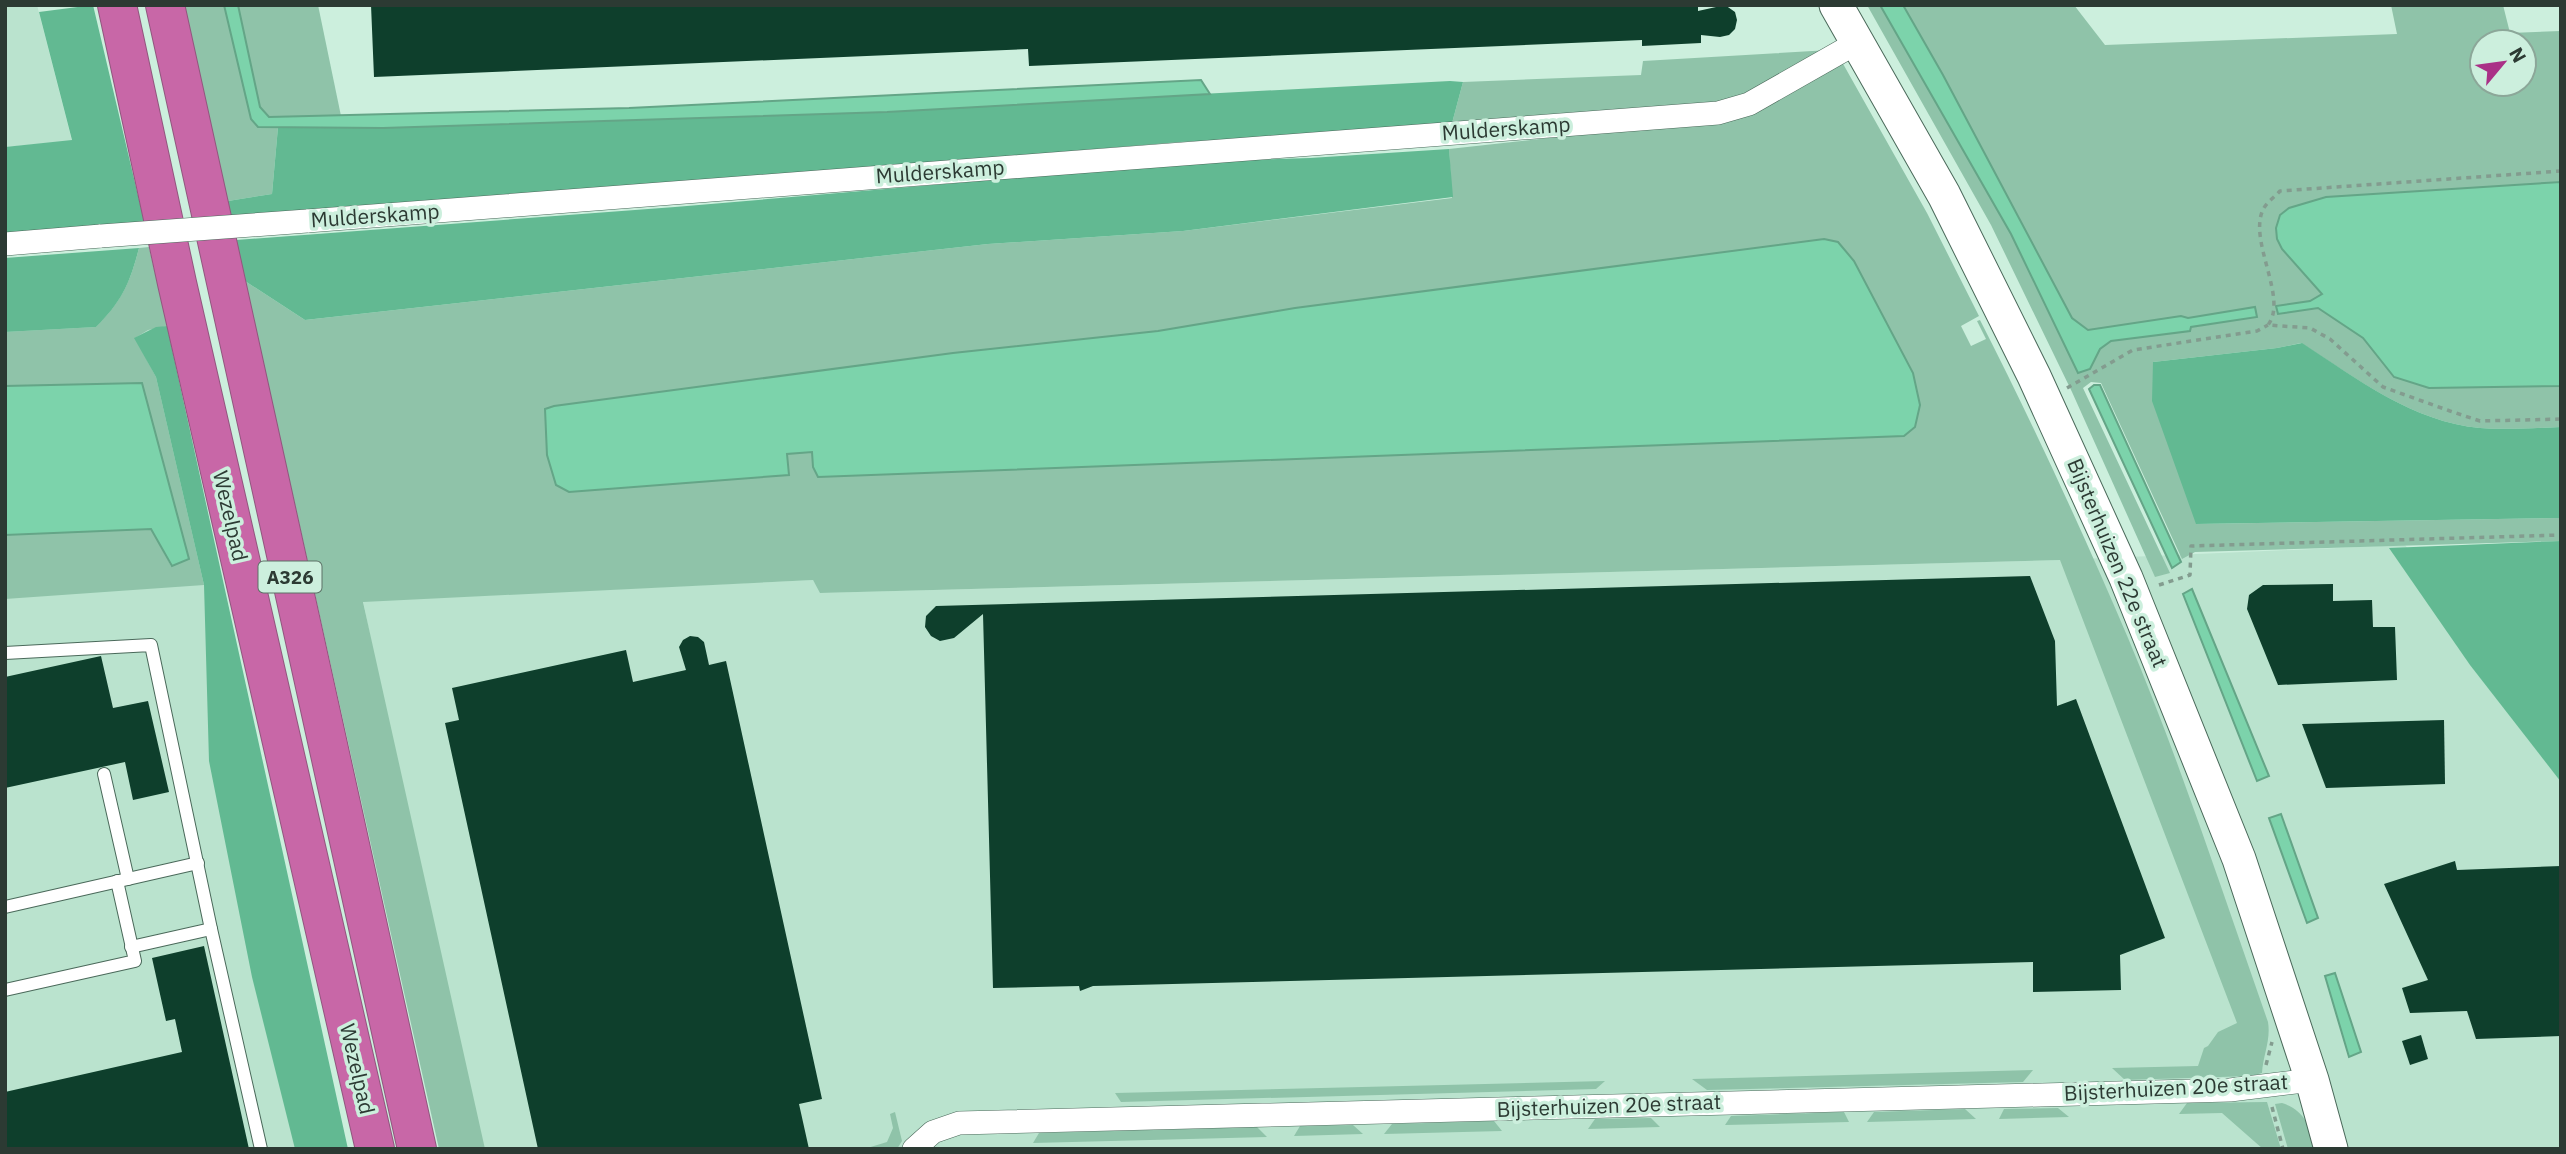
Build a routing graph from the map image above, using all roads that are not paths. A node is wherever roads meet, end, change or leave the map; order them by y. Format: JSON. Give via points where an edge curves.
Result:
{"nodes":[{"id":1,"x":117,"y":5,"type":"edge"},
{"id":2,"x":165,"y":5,"type":"edge"},
{"id":3,"x":1836,"y":5,"type":"edge"},
{"id":4,"x":1858,"y":42,"type":"junction"},
{"id":5,"x":5,"y":244,"type":"edge"},
{"id":6,"x":5,"y":653,"type":"edge"},
{"id":7,"x":104,"y":774,"type":"dead end"},
{"id":8,"x":198,"y":863,"type":"junction"},
{"id":9,"x":122,"y":880,"type":"junction"},
{"id":10,"x":5,"y":906,"type":"edge"},
{"id":11,"x":211,"y":929,"type":"junction"},
{"id":12,"x":131,"y":947,"type":"junction"},
{"id":13,"x":5,"y":990,"type":"edge"},
{"id":14,"x":2312,"y":1080,"type":"junction"},
{"id":15,"x":261,"y":1149,"type":"edge"},
{"id":16,"x":376,"y":1149,"type":"edge"},
{"id":17,"x":417,"y":1149,"type":"edge"},
{"id":18,"x":914,"y":1149,"type":"edge"},
{"id":19,"x":2331,"y":1149,"type":"edge"}],
"edges":[{"from":1,"to":16,"type":"highway","name":"Wezelpad","number":"A326"},
{"from":2,"to":17,"type":"highway","name":"Wezelpad","number":"A326"},
{"from":3,"to":4,"type":"main road","name":"Bijsterhuizen 22e straat"},
{"from":4,"to":5,"type":"street","name":"Mulderskamp","bridge":true,"via":[[1749,104],[1718,113]]},
{"from":4,"to":14,"type":"main road","name":"Bijsterhuizen 22e straat","via":[[1962,231],[2126,578],[2239,859]]},
{"from":6,"to":8,"type":"lane","via":[[151,645]]},
{"from":7,"to":9,"type":"lane"},
{"from":8,"to":9,"type":"lane"},
{"from":8,"to":11,"type":"lane"},
{"from":9,"to":10,"type":"lane"},
{"from":9,"to":12,"type":"lane"},
{"from":11,"to":12,"type":"lane"},
{"from":11,"to":15,"type":"lane"},
{"from":12,"to":13,"type":"lane","via":[[135,961]]},
{"from":14,"to":18,"type":"street","name":"Bijsterhuizen 20e straat","via":[[2230,1090],[959,1124],[933,1132]]},
{"from":14,"to":19,"type":"main road","name":"Bijsterhuizen 22e straat"}]}
